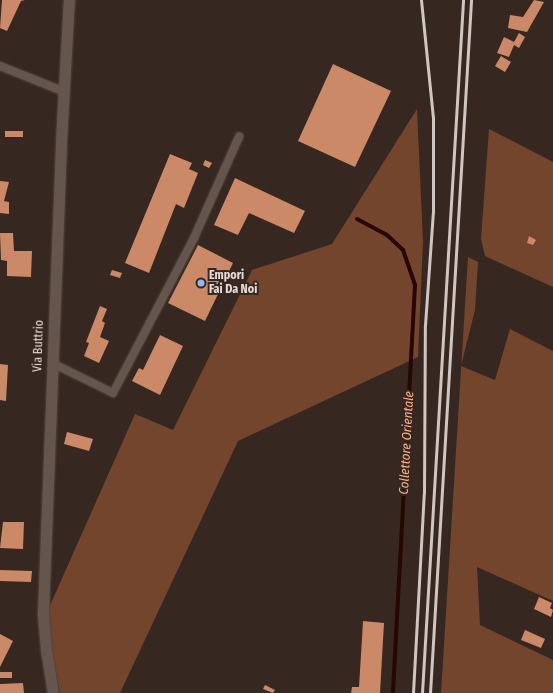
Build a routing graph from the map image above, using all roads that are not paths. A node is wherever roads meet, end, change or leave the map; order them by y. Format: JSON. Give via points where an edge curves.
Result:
{"nodes":[{"id":1,"x":69,"y":0,"type":"edge"},
{"id":2,"x":0,"y":66,"type":"edge"},
{"id":3,"x":65,"y":92,"type":"junction"},
{"id":4,"x":239,"y":137,"type":"dead end"},
{"id":5,"x":52,"y":362,"type":"junction"},
{"id":6,"x":53,"y":693,"type":"edge"}],
"edges":[{"from":1,"to":3,"type":"street","name":"Via Buttrio"},
{"from":2,"to":3,"type":"lane"},
{"from":3,"to":5,"type":"street","name":"Via Buttrio"},
{"from":4,"to":5,"type":"lane","via":[[194,238],[113,393]]},
{"from":5,"to":6,"type":"street","name":"Via Buttrio","via":[[43,613]]}]}
